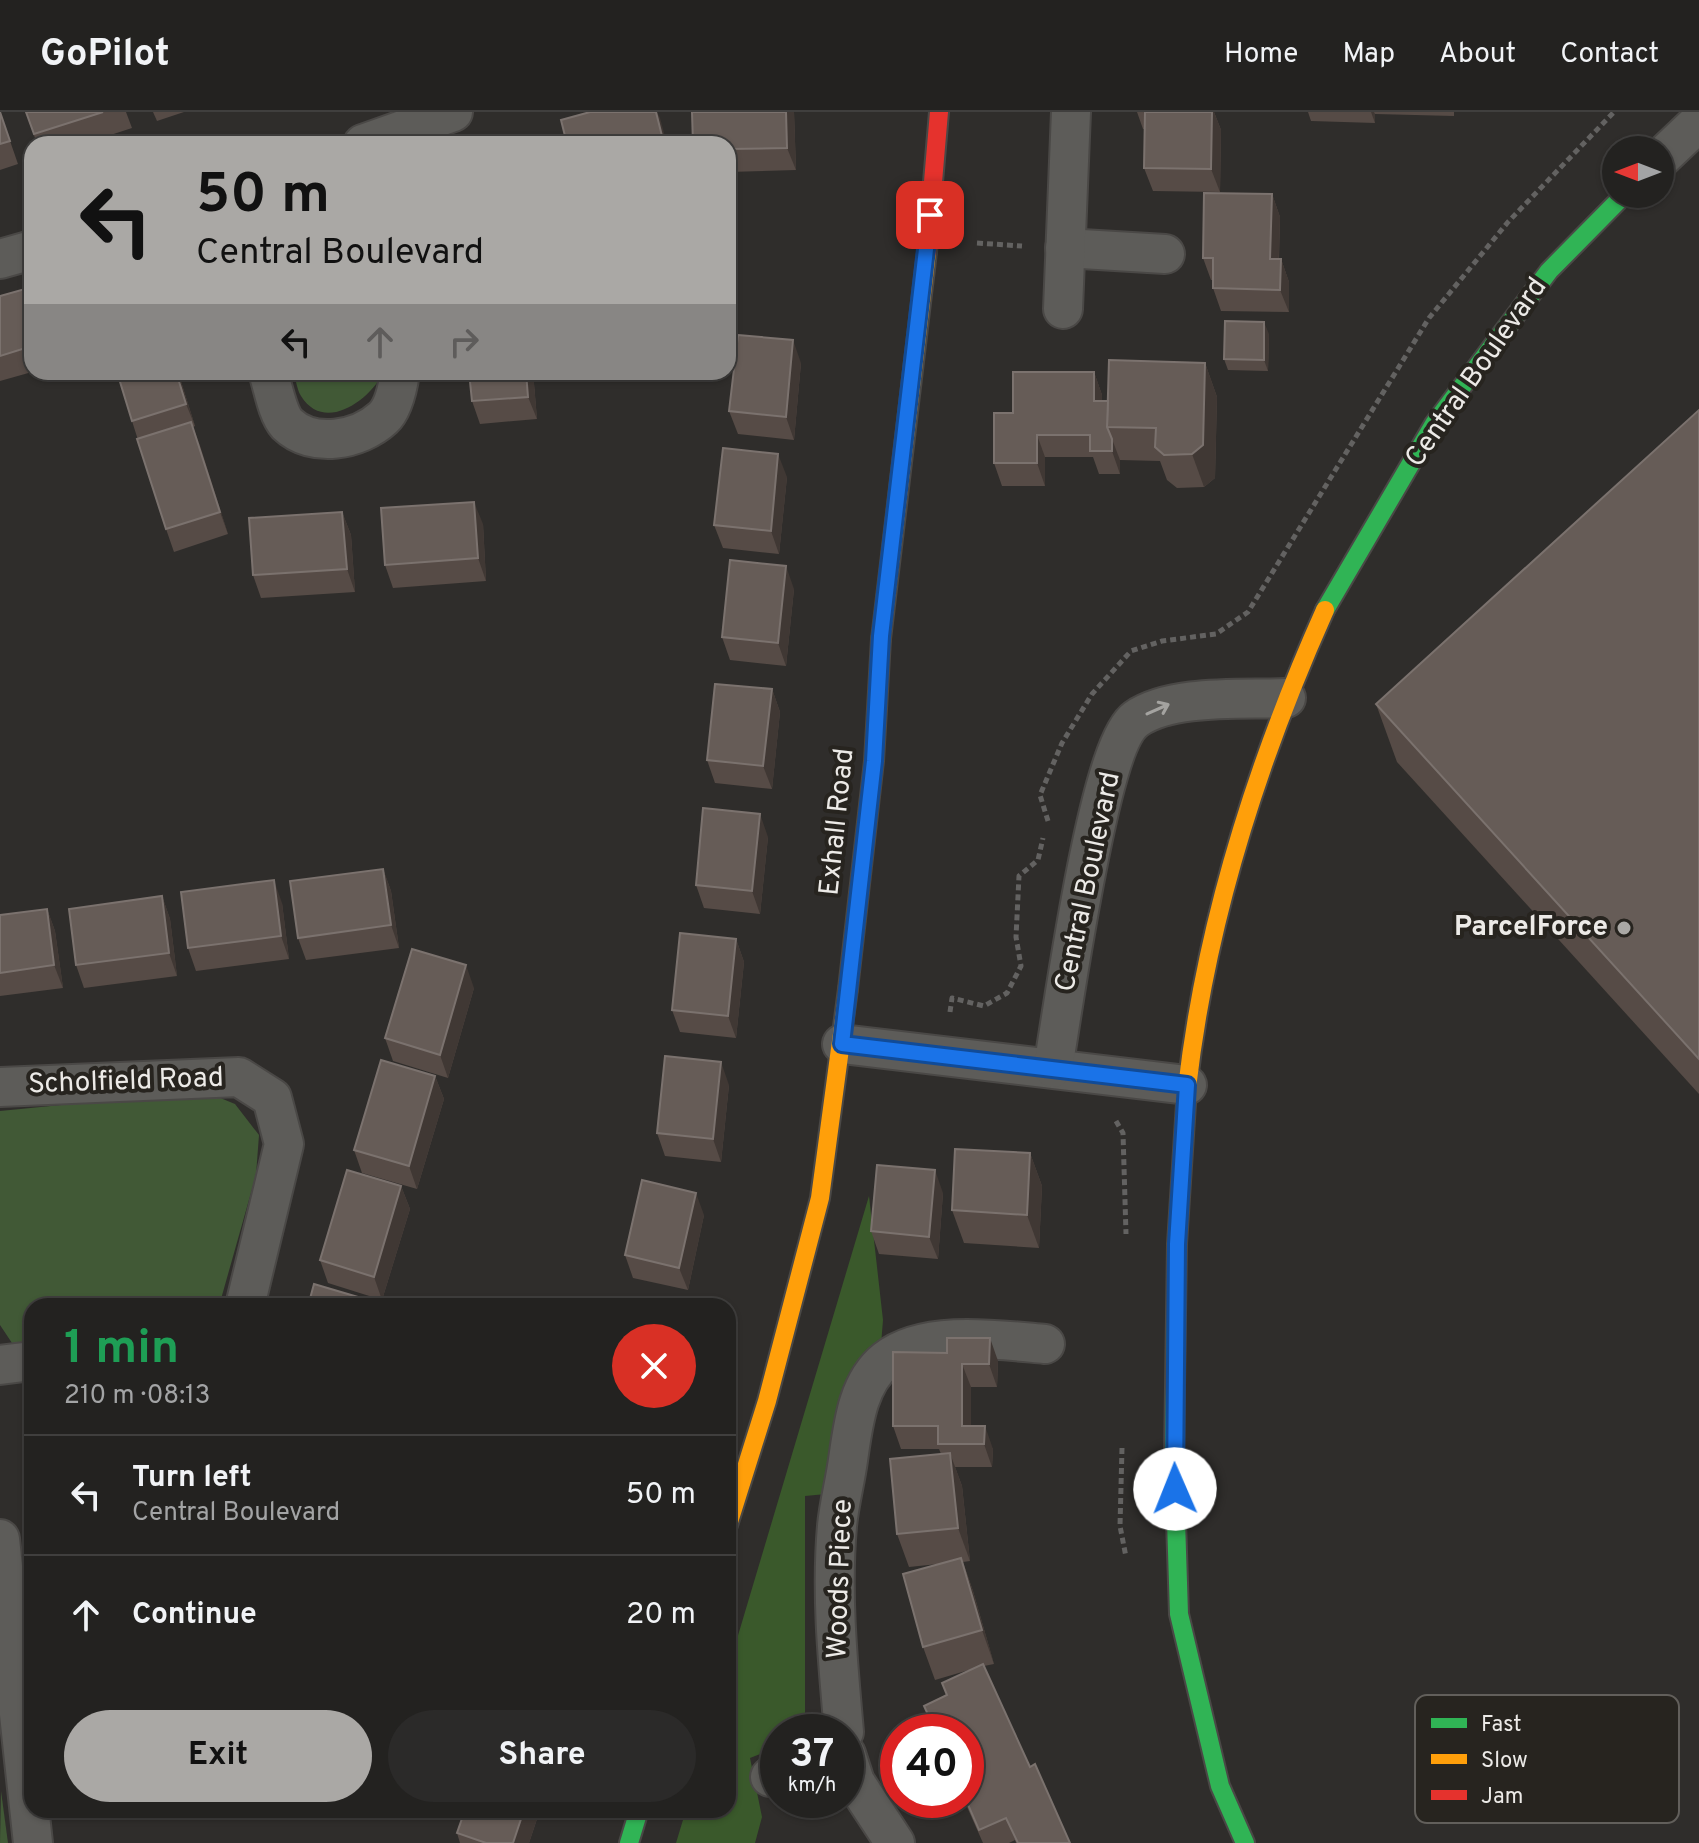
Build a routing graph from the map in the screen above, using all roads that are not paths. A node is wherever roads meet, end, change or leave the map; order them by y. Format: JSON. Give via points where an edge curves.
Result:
{"nodes":[{"id":1,"x":453,"y":112,"type":"edge"},
{"id":2,"x":939,"y":112,"type":"edge"},
{"id":3,"x":1071,"y":112,"type":"edge"},
{"id":4,"x":1699,"y":122,"type":"edge"},
{"id":5,"x":393,"y":136,"type":"edge"},
{"id":6,"x":1674,"y":146,"type":"edge"},
{"id":7,"x":1611,"y":208,"type":"edge"},
{"id":8,"x":1065,"y":248,"type":"junction"},
{"id":9,"x":24,"y":252,"type":"edge"},
{"id":10,"x":1165,"y":254,"type":"dead end"},
{"id":11,"x":0,"y":259,"type":"edge"},
{"id":12,"x":1063,"y":309,"type":"dead end"},
{"id":13,"x":271,"y":380,"type":"edge"},
{"id":14,"x":399,"y":380,"type":"edge"},
{"id":15,"x":1286,"y":698,"type":"junction"},
{"id":16,"x":842,"y":1044,"type":"junction"},
{"id":17,"x":1053,"y":1068,"type":"junction"},
{"id":18,"x":1187,"y":1085,"type":"junction"},
{"id":19,"x":0,"y":1087,"type":"edge"},
{"id":20,"x":247,"y":1298,"type":"edge"},
{"id":21,"x":1045,"y":1344,"type":"dead end"},
{"id":22,"x":24,"y":1362,"type":"edge"},
{"id":23,"x":0,"y":1365,"type":"edge"},
{"id":24,"x":736,"y":1500,"type":"edge"},
{"id":25,"x":0,"y":1539,"type":"edge"},
{"id":26,"x":842,"y":1714,"type":"edge"},
{"id":27,"x":24,"y":1760,"type":"edge"},
{"id":28,"x":864,"y":1796,"type":"edge"},
{"id":29,"x":30,"y":1818,"type":"edge"},
{"id":30,"x":637,"y":1818,"type":"edge"},
{"id":31,"x":33,"y":1843,"type":"edge"},
{"id":32,"x":629,"y":1843,"type":"edge"},
{"id":33,"x":895,"y":1843,"type":"edge"},
{"id":34,"x":1245,"y":1843,"type":"edge"}],
"edges":[{"from":1,"to":5,"type":"street"},
{"from":2,"to":16,"type":"street","name":"Exhall Road"},
{"from":3,"to":8,"type":"street"},
{"from":4,"to":6,"type":"street"},
{"from":7,"to":15,"type":"street","name":"Central Boulevard","via":[[1549,271],[1434,424],[1329,602]]},
{"from":8,"to":10,"type":"street"},
{"from":8,"to":12,"type":"street"},
{"from":9,"to":11,"type":"street"},
{"from":13,"to":14,"type":"street","via":[[285,422],[305,436],[324,440],[353,436],[385,417]]},
{"from":17,"to":15,"type":"street","name":"Central Boulevard","one_way":true,"via":[[1089,851],[1118,748],[1134,720],[1169,704]]},
{"from":15,"to":18,"type":"street","name":"Central Boulevard","via":[[1233,852]]},
{"from":16,"to":17,"type":"street"},
{"from":16,"to":24,"type":"street","name":"Exhall Road","via":[[820,1198]]},
{"from":17,"to":18,"type":"street"},
{"from":18,"to":34,"type":"street","name":"Central Boulevard","via":[[1177,1244],[1174,1458],[1179,1614],[1220,1786]]},
{"from":19,"to":20,"type":"street","name":"Scholfield Road","via":[[239,1077],[272,1098],[284,1144]]},
{"from":21,"to":26,"type":"street","name":"Woods Piece","via":[[932,1341],[886,1359],[865,1387],[837,1525],[835,1640]]},
{"from":22,"to":23,"type":"street"},
{"from":25,"to":27,"type":"street"},
{"from":28,"to":33,"type":"street"},
{"from":29,"to":31,"type":"street"},
{"from":30,"to":32,"type":"street"}]}
